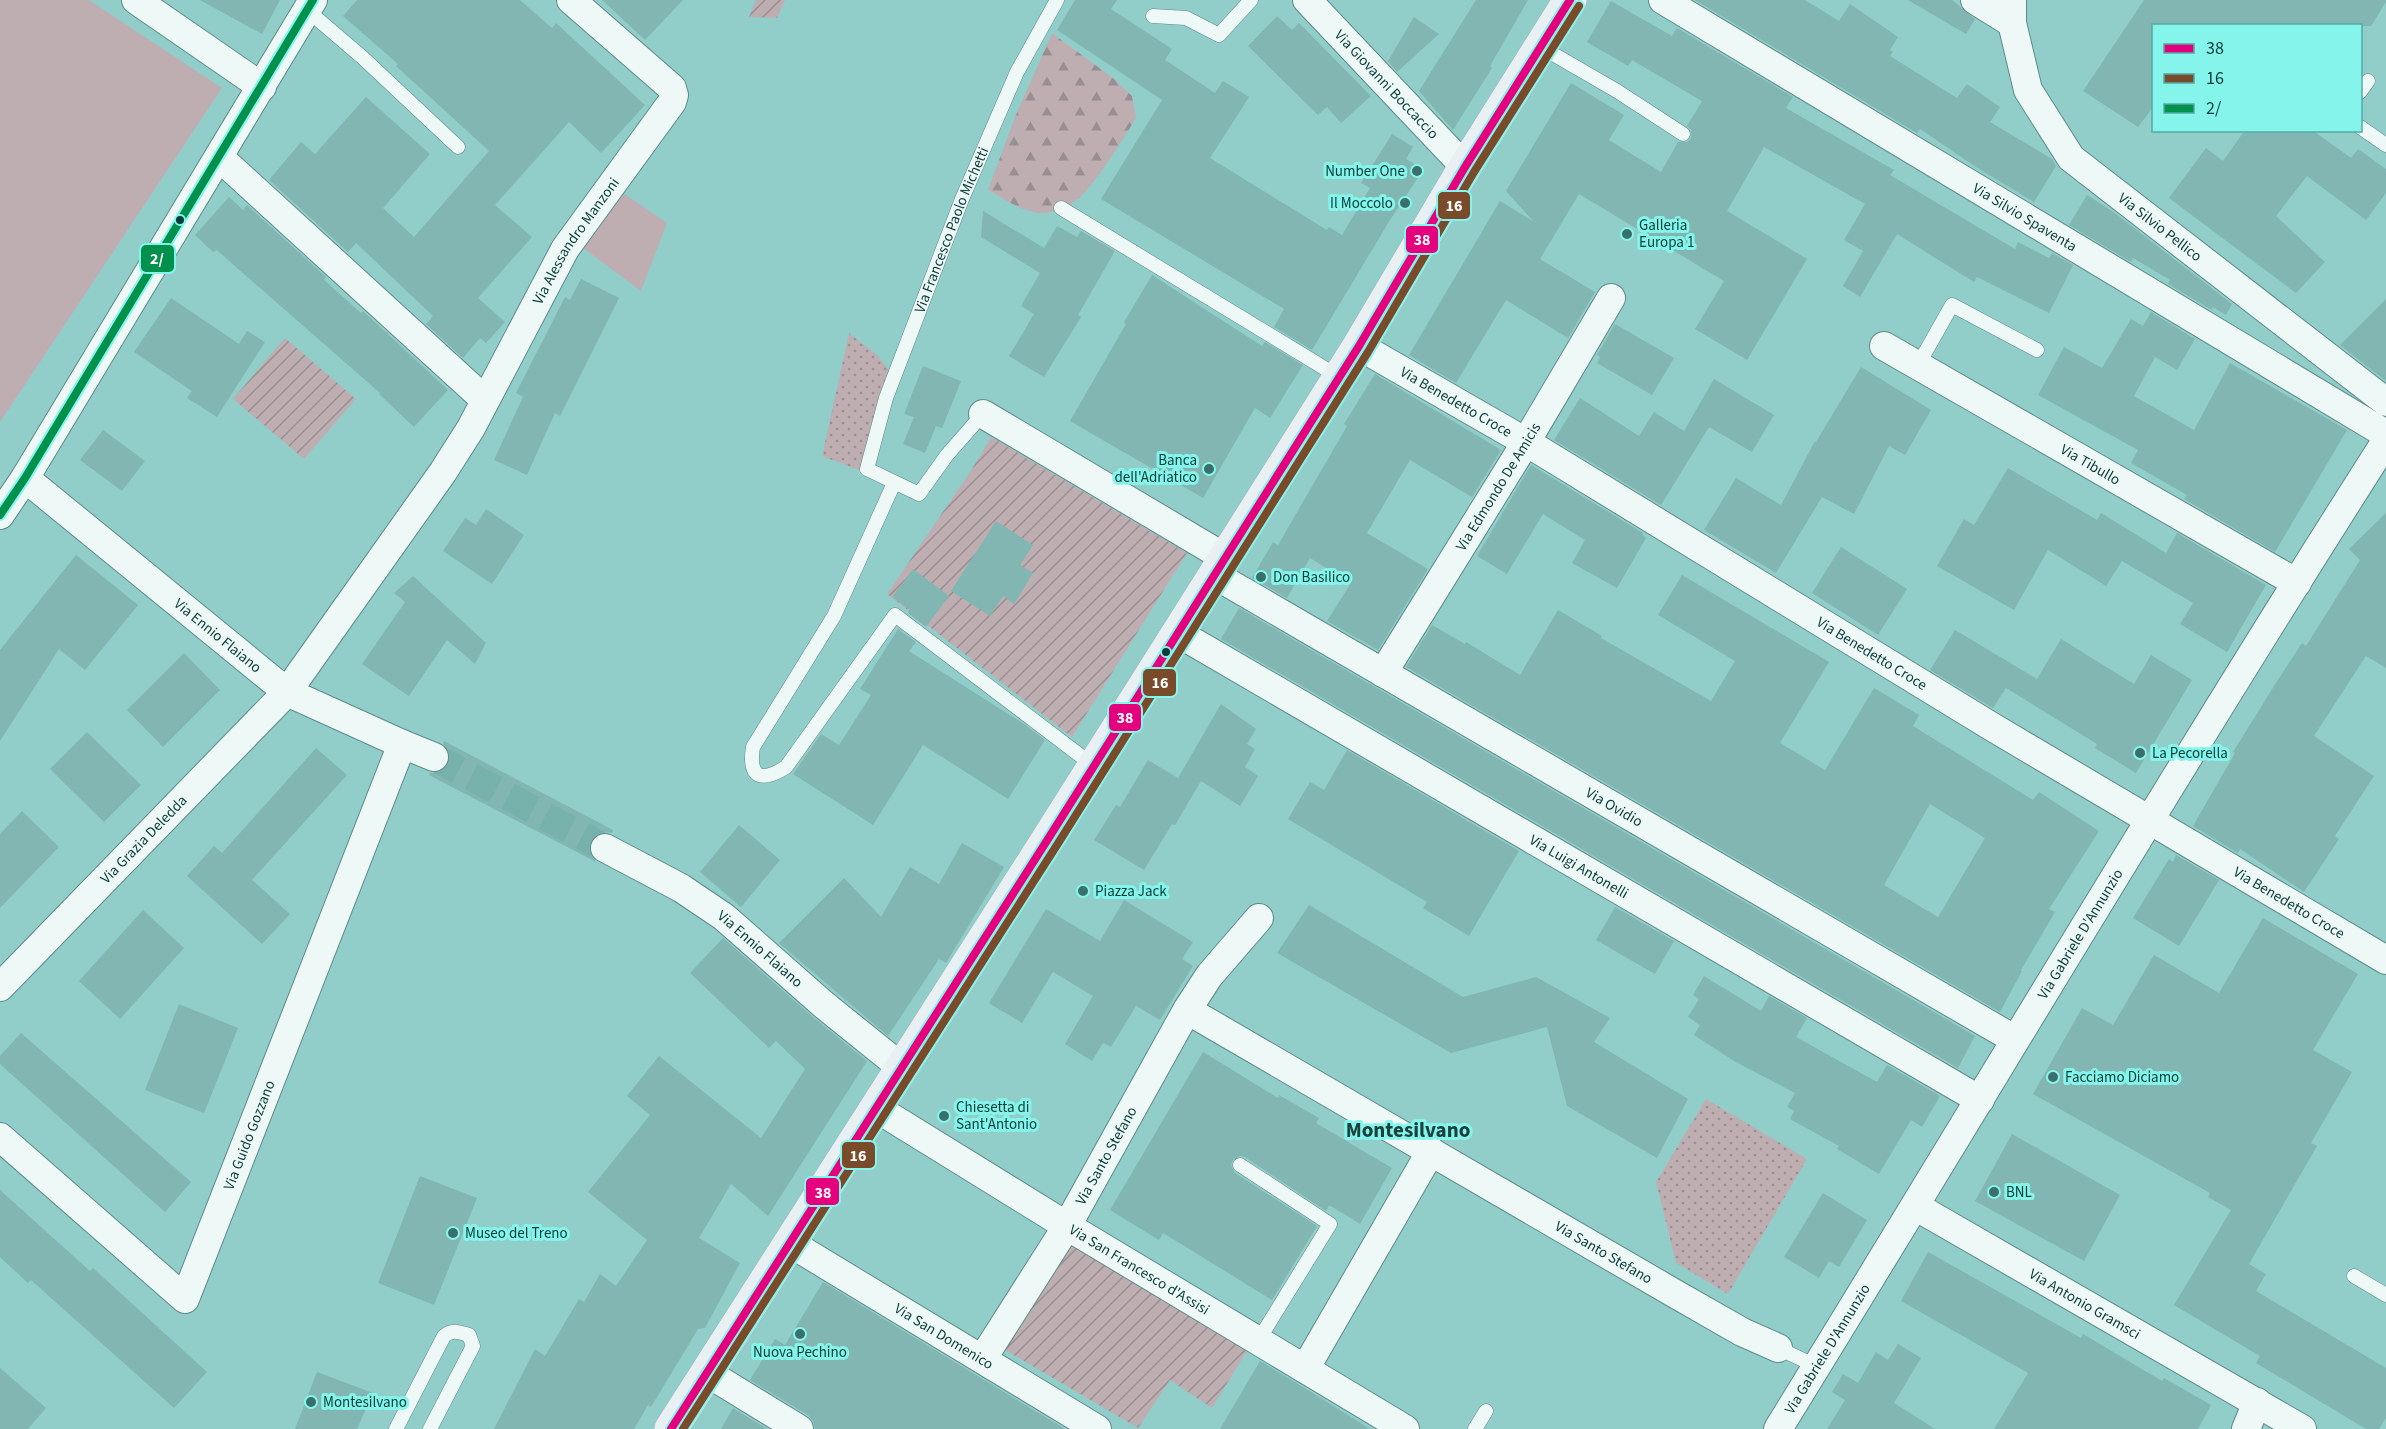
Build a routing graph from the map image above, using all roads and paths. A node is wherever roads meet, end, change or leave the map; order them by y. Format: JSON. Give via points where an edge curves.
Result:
{"nodes":[{"id":1,"x":136,"y":0,"type":"edge"},
{"id":2,"x":571,"y":0,"type":"edge"},
{"id":3,"x":1057,"y":0,"type":"edge"},
{"id":4,"x":1251,"y":0,"type":"edge"},
{"id":5,"x":1307,"y":0,"type":"edge"},
{"id":6,"x":1570,"y":0,"type":"edge"},
{"id":7,"x":1663,"y":0,"type":"edge"},
{"id":8,"x":1975,"y":0,"type":"edge"},
{"id":9,"x":310,"y":5,"type":"edge"},
{"id":10,"x":2012,"y":12,"type":"edge"},
{"id":11,"x":1154,"y":16,"type":"dead end"},
{"id":12,"x":1541,"y":46,"type":"junction"},
{"id":13,"x":262,"y":87,"type":"junction"},
{"id":14,"x":2362,"y":128,"type":"edge"},
{"id":15,"x":1683,"y":134,"type":"dead end"},
{"id":16,"x":2386,"y":145,"type":"edge"},
{"id":17,"x":458,"y":147,"type":"dead end"},
{"id":18,"x":219,"y":158,"type":"junction"},
{"id":19,"x":1465,"y":167,"type":"junction"},
{"id":20,"x":1061,"y":208,"type":"dead end"},
{"id":21,"x":1611,"y":298,"type":"dead end"},
{"id":22,"x":1359,"y":346,"type":"junction"},
{"id":23,"x":1884,"y":346,"type":"dead end"},
{"id":24,"x":2037,"y":350,"type":"dead end"},
{"id":25,"x":1918,"y":365,"type":"junction"},
{"id":26,"x":1339,"y":377,"type":"junction"},
{"id":27,"x":485,"y":400,"type":"junction"},
{"id":28,"x":2386,"y":402,"type":"edge"},
{"id":29,"x":983,"y":414,"type":"joint"},
{"id":30,"x":2386,"y":434,"type":"edge"},
{"id":31,"x":2386,"y":441,"type":"edge"},
{"id":32,"x":1526,"y":442,"type":"junction"},
{"id":33,"x":25,"y":478,"type":"junction"},
{"id":34,"x":894,"y":483,"type":"junction"},
{"id":35,"x":0,"y":514,"type":"edge"},
{"id":36,"x":1219,"y":565,"type":"junction"},
{"id":37,"x":2297,"y":583,"type":"junction"},
{"id":38,"x":1178,"y":633,"type":"junction"},
{"id":39,"x":1383,"y":673,"type":"junction"},
{"id":40,"x":287,"y":692,"type":"junction"},
{"id":41,"x":402,"y":744,"type":"junction"},
{"id":42,"x":434,"y":756,"type":"tunnel mouth"},
{"id":43,"x":1094,"y":766,"type":"junction"},
{"id":44,"x":2148,"y":820,"type":"junction"},
{"id":45,"x":605,"y":848,"type":"tunnel mouth"},
{"id":46,"x":1259,"y":918,"type":"dead end"},
{"id":47,"x":2386,"y":960,"type":"edge"},
{"id":48,"x":0,"y":987,"type":"edge"},
{"id":49,"x":1187,"y":1010,"type":"junction"},
{"id":50,"x":2014,"y":1039,"type":"junction"},
{"id":51,"x":901,"y":1067,"type":"junction"},
{"id":52,"x":1980,"y":1100,"type":"junction"},
{"id":53,"x":876,"y":1108,"type":"junction"},
{"id":54,"x":0,"y":1137,"type":"edge"},
{"id":55,"x":1431,"y":1151,"type":"junction"},
{"id":56,"x":1240,"y":1165,"type":"dead end"},
{"id":57,"x":1915,"y":1206,"type":"junction"},
{"id":58,"x":1067,"y":1226,"type":"junction"},
{"id":59,"x":790,"y":1243,"type":"junction"},
{"id":60,"x":2354,"y":1276,"type":"dead end"},
{"id":61,"x":2386,"y":1295,"type":"edge"},
{"id":62,"x":1258,"y":1341,"type":"junction"},
{"id":63,"x":1778,"y":1348,"type":"joint"},
{"id":64,"x":983,"y":1358,"type":"junction"},
{"id":65,"x":1816,"y":1366,"type":"junction"},
{"id":66,"x":1305,"y":1369,"type":"junction"},
{"id":67,"x":706,"y":1372,"type":"junction"},
{"id":68,"x":2257,"y":1402,"type":"junction"},
{"id":69,"x":1486,"y":1411,"type":"dead end"},
{"id":70,"x":396,"y":1429,"type":"edge"},
{"id":71,"x":430,"y":1429,"type":"edge"},
{"id":72,"x":671,"y":1429,"type":"edge"},
{"id":73,"x":799,"y":1429,"type":"edge"},
{"id":74,"x":1097,"y":1429,"type":"edge"},
{"id":75,"x":1405,"y":1429,"type":"edge"},
{"id":76,"x":1475,"y":1429,"type":"edge"},
{"id":77,"x":1778,"y":1429,"type":"edge"},
{"id":78,"x":2246,"y":1429,"type":"edge"},
{"id":79,"x":2302,"y":1429,"type":"edge"}],
"edges":[{"from":1,"to":13,"type":"street"},
{"from":2,"to":27,"type":"street","name":"Via Alessandro Manzoni","via":[[672,88],[674,95],[565,249]]},
{"from":3,"to":34,"type":"lane","name":"Via Francesco Paolo Michetti","via":[[1017,72],[962,199],[886,398],[867,469]]},
{"from":4,"to":11,"type":"lane","via":[[1219,34],[1186,18]]},
{"from":5,"to":19,"type":"street","name":"Via Giovanni Boccaccio"},
{"from":6,"to":12,"type":"main road"},
{"from":7,"to":30,"type":"street","name":"Via Silvio Spaventa"},
{"from":8,"to":10,"type":"street"},
{"from":9,"to":13,"type":"street"},
{"from":9,"to":17,"type":"lane"},
{"from":10,"to":28,"type":"street","name":"Via Silvio Pellico","via":[[2028,90],[2071,158]]},
{"from":12,"to":15,"type":"lane"},
{"from":12,"to":19,"type":"main road"},
{"from":13,"to":18,"type":"street"},
{"from":14,"to":16,"type":"lane"},
{"from":18,"to":27,"type":"street"},
{"from":18,"to":33,"type":"street"},
{"from":19,"to":22,"type":"main road"},
{"from":20,"to":26,"type":"lane"},
{"from":21,"to":32,"type":"street","name":"Via Edmondo De Amicis"},
{"from":22,"to":26,"type":"main road"},
{"from":22,"to":32,"type":"street","name":"Via Benedetto Croce"},
{"from":23,"to":25,"type":"street","name":"Via Tibullo"},
{"from":24,"to":25,"type":"lane","via":[[1952,304]]},
{"from":25,"to":37,"type":"street","name":"Via Tibullo"},
{"from":26,"to":36,"type":"main road"},
{"from":27,"to":40,"type":"street","name":"Via Alessandro Manzoni","via":[[444,472]]},
{"from":29,"to":34,"type":"lane","via":[[946,454],[919,494]]},
{"from":29,"to":36,"type":"street"},
{"from":31,"to":37,"type":"street","name":"Via Gabriele D'Annunzio"},
{"from":32,"to":39,"type":"street","name":"Via Edmondo De Amicis"},
{"from":32,"to":44,"type":"street","name":"Via Benedetto Croce"},
{"from":33,"to":35,"type":"street"},
{"from":33,"to":40,"type":"street","name":"Via Ennio Flaiano"},
{"from":34,"to":43,"type":"lane","via":[[834,616],[753,747],[750,764],[755,772],[762,777],[786,767],[895,615]]},
{"from":36,"to":38,"type":"main road"},
{"from":36,"to":39,"type":"street","name":"Via Ovidio"},
{"from":37,"to":44,"type":"street","name":"Via Gabriele D'Annunzio"},
{"from":38,"to":43,"type":"main road"},
{"from":38,"to":52,"type":"street","name":"Via Luigi Antonelli"},
{"from":39,"to":50,"type":"street","name":"Via Ovidio"},
{"from":40,"to":41,"type":"street","name":"Via Ennio Flaiano"},
{"from":40,"to":48,"type":"street","name":"Via Grazia Deledda"},
{"from":41,"to":42,"type":"street","name":"Via Ennio Flaiano"},
{"from":41,"to":54,"type":"street","name":"Via Guido Gozzano","via":[[185,1299]]},
{"from":43,"to":51,"type":"main road"},
{"from":44,"to":47,"type":"street","name":"Via Benedetto Croce"},
{"from":44,"to":50,"type":"street","name":"Via Gabriele D'Annunzio"},
{"from":45,"to":51,"type":"street","name":"Via Ennio Flaiano","via":[[681,888],[724,917]]},
{"from":46,"to":49,"type":"street","name":"Via Santo Stefano","via":[[1209,976]]},
{"from":49,"to":55,"type":"street","name":"Via Santo Stefano"},
{"from":49,"to":58,"type":"street","name":"Via Santo Stefano"},
{"from":50,"to":52,"type":"street","name":"Via Gabriele D'Annunzio"},
{"from":51,"to":53,"type":"main road"},
{"from":52,"to":57,"type":"street","name":"Via Gabriele D'Annunzio"},
{"from":53,"to":58,"type":"street","name":"Via San Francesco d'Assisi"},
{"from":53,"to":59,"type":"main road"},
{"from":55,"to":63,"type":"street","name":"Via Santo Stefano","via":[[1680,1297]]},
{"from":55,"to":66,"type":"street"},
{"from":56,"to":62,"type":"lane","via":[[1330,1224]]},
{"from":57,"to":65,"type":"street","name":"Via Gabriele D'Annunzio"},
{"from":57,"to":68,"type":"street","name":"Via Antonio Gramsci"},
{"from":58,"to":62,"type":"street","name":"Via San Francesco d'Assisi"},
{"from":58,"to":64,"type":"street","name":"Via Santo Stefano"},
{"from":59,"to":64,"type":"street","name":"Via San Domenico"},
{"from":59,"to":67,"type":"main road"},
{"from":60,"to":61,"type":"lane"},
{"from":62,"to":66,"type":"street","name":"Via San Francesco d'Assisi"},
{"from":63,"to":65,"type":"lane"},
{"from":64,"to":74,"type":"street","name":"Via San Domenico"},
{"from":65,"to":77,"type":"street","name":"Via Gabriele D'Annunzio"},
{"from":66,"to":75,"type":"street","name":"Via San Francesco d'Assisi"},
{"from":67,"to":72,"type":"main road"},
{"from":67,"to":73,"type":"street"},
{"from":68,"to":78,"type":"street"},
{"from":68,"to":79,"type":"street","name":"Via Antonio Gramsci"},
{"from":69,"to":76,"type":"lane"},
{"from":70,"to":71,"type":"lane","via":[[444,1336],[458,1331],[469,1335],[473,1346]]}]}
